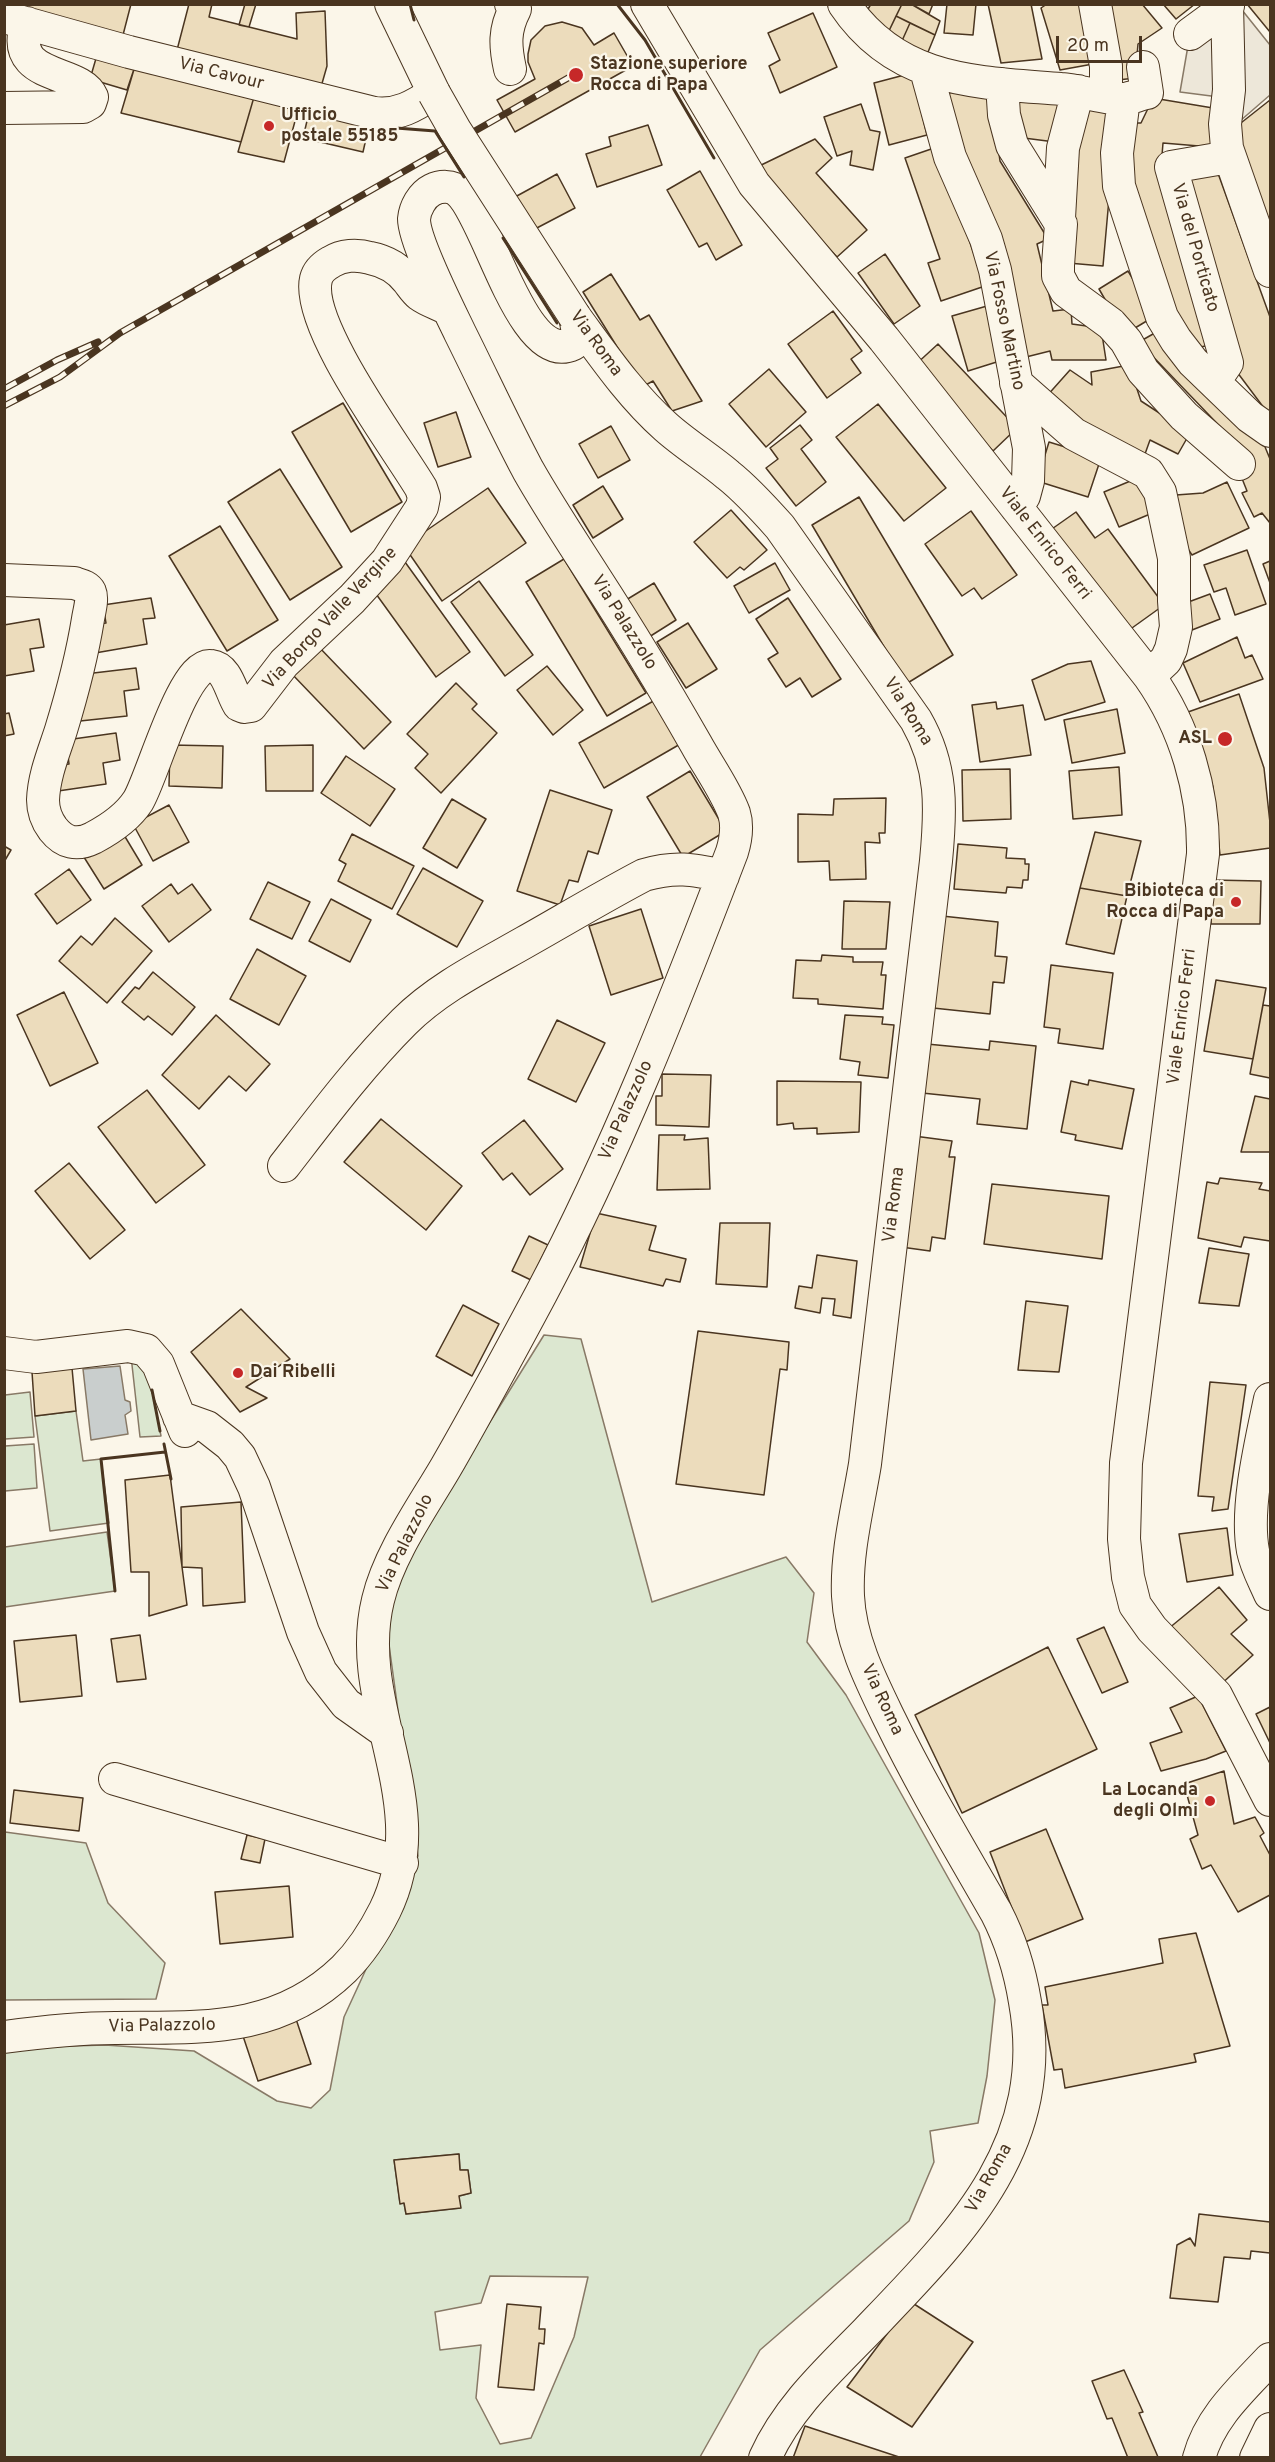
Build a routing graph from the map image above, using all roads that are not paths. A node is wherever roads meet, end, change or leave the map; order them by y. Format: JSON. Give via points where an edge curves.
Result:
{"nodes":[{"id":1,"x":391,"y":4,"type":"edge"},
{"id":2,"x":647,"y":4,"type":"edge"},
{"id":3,"x":844,"y":4,"type":"edge"},
{"id":4,"x":1095,"y":4,"type":"edge"},
{"id":5,"x":1227,"y":5,"type":"edge"},
{"id":6,"x":518,"y":6,"type":"edge"},
{"id":7,"x":16,"y":20,"type":"edge"},
{"id":8,"x":1191,"y":34,"type":"dead end"},
{"id":9,"x":1143,"y":67,"type":"dead end"},
{"id":10,"x":510,"y":69,"type":"dead end"},
{"id":11,"x":926,"y":70,"type":"junction"},
{"id":12,"x":1002,"y":84,"type":"junction"},
{"id":13,"x":434,"y":93,"type":"junction"},
{"id":14,"x":1103,"y":95,"type":"junction"},
{"id":15,"x":4,"y":108,"type":"edge"},
{"id":16,"x":1229,"y":157,"type":"junction"},
{"id":17,"x":1060,"y":224,"type":"junction"},
{"id":18,"x":1270,"y":271,"type":"edge"},
{"id":19,"x":448,"y":309,"type":"junction"},
{"id":20,"x":575,"y":317,"type":"junction"},
{"id":21,"x":1214,"y":382,"type":"junction"},
{"id":22,"x":1016,"y":383,"type":"junction"},
{"id":23,"x":1270,"y":431,"type":"edge"},
{"id":24,"x":1239,"y":464,"type":"dead end"},
{"id":25,"x":1016,"y":507,"type":"junction"},
{"id":26,"x":4,"y":580,"type":"edge"},
{"id":27,"x":1149,"y":676,"type":"junction"},
{"id":28,"x":723,"y":876,"type":"junction"},
{"id":29,"x":284,"y":1166,"type":"dead end"},
{"id":30,"x":4,"y":1353,"type":"edge"},
{"id":31,"x":1270,"y":1399,"type":"edge"},
{"id":32,"x":1270,"y":1594,"type":"edge"},
{"id":33,"x":387,"y":1733,"type":"junction"},
{"id":34,"x":115,"y":1779,"type":"dead end"},
{"id":35,"x":1270,"y":1800,"type":"edge"},
{"id":36,"x":402,"y":1863,"type":"junction"},
{"id":37,"x":4,"y":2037,"type":"edge"},
{"id":38,"x":1270,"y":2359,"type":"edge"},
{"id":39,"x":1270,"y":2429,"type":"edge"},
{"id":40,"x":765,"y":2457,"type":"edge"},
{"id":41,"x":1199,"y":2457,"type":"edge"},
{"id":42,"x":1256,"y":2457,"type":"edge"}],
"edges":[{"from":1,"to":13,"type":"street","name":"Via Roma"},
{"from":2,"to":25,"type":"street","name":"Viale Enrico Ferri","via":[[754,184],[851,298]]},
{"from":3,"to":11,"type":"street","via":[[876,42]]},
{"from":4,"to":14,"type":"street","via":[[1106,66]]},
{"from":5,"to":8,"type":"street"},
{"from":5,"to":16,"type":"street","via":[[1229,101],[1225,124]]},
{"from":6,"to":10,"type":"street","via":[[505,34]]},
{"from":7,"to":13,"type":"street","name":"Via Cavour","via":[[374,114],[401,112]]},
{"from":7,"to":15,"type":"street","via":[[29,57],[45,70],[87,89],[92,97],[90,104],[82,107]]},
{"from":9,"to":14,"type":"street","via":[[1147,93]]},
{"from":11,"to":12,"type":"street"},
{"from":11,"to":22,"type":"street","name":"Via Fosso Martino","via":[[954,168],[991,255]]},
{"from":12,"to":14,"type":"street"},
{"from":12,"to":17,"type":"street","via":[[1012,146]]},
{"from":13,"to":20,"type":"street","name":"Via Roma","bridge":true},
{"from":14,"to":17,"type":"street","via":[[1063,148]]},
{"from":14,"to":21,"type":"street","via":[[1122,200],[1157,303],[1168,329]]},
{"from":16,"to":18,"type":"street"},
{"from":16,"to":21,"type":"street","name":"Via del Porticato","via":[[1171,167],[1227,363]]},
{"from":17,"to":24,"type":"street","via":[[1058,265],[1066,291],[1111,324],[1143,371],[1184,416]]},
{"from":19,"to":20,"type":"street","name":"Via Palazzolo","via":[[414,218],[425,195],[447,187],[461,193],[472,208],[517,304],[539,336],[561,346],[573,344],[578,332]]},
{"from":19,"to":26,"type":"street","name":"Via Borgo Valle Vergine","via":[[421,296],[401,273],[386,263],[369,257],[338,258],[322,268],[316,277],[316,293],[328,333],[344,367],[421,488],[422,507],[387,561],[284,663],[251,706],[239,705],[222,672],[214,666],[200,668],[184,689],[140,799],[114,825],[87,841],[77,843],[62,838],[47,818],[43,803],[48,767],[85,633],[90,592],[74,583]]},
{"from":19,"to":28,"type":"street","name":"Via Palazzolo","via":[[530,472],[655,673],[732,810],[736,836]]},
{"from":20,"to":40,"type":"street","name":"Via Roma","via":[[648,410],[728,475],[780,527],[916,720],[932,751],[939,789],[936,861],[866,1453],[850,1552],[848,1596],[852,1628],[873,1685],[1007,1935],[1024,1994],[1031,2065],[1018,2124],[997,2174],[979,2204],[807,2394],[778,2432]]},
{"from":21,"to":23,"type":"street","via":[[1255,422]]},
{"from":22,"to":25,"type":"street","name":"Via Fosso Martino","via":[[1029,448],[1023,496]]},
{"from":22,"to":27,"type":"street","via":[[1074,434],[1148,473],[1160,492],[1174,558],[1176,627],[1166,660]]},
{"from":25,"to":27,"type":"street","name":"Viale Enrico Ferri"},
{"from":27,"to":35,"type":"street","name":"Viale Enrico Ferri","via":[[1170,708],[1184,742],[1201,814],[1203,854],[1126,1463],[1125,1557],[1131,1595],[1140,1614],[1216,1695]]},
{"from":28,"to":29,"type":"street","via":[[675,868],[644,875],[439,994],[404,1022],[334,1101]]},
{"from":28,"to":33,"type":"street","name":"Via Palazzolo","via":[[674,1002],[566,1245],[495,1382],[410,1527],[384,1584],[374,1641]]},
{"from":30,"to":33,"type":"street","via":[[36,1357],[138,1347],[146,1350],[158,1364],[182,1424],[207,1427],[240,1457],[312,1654],[326,1680],[346,1704]]},
{"from":31,"to":32,"type":"street","via":[[1251,1527],[1257,1564]]},
{"from":33,"to":36,"type":"street","name":"Via Palazzolo","via":[[401,1808]]},
{"from":34,"to":36,"type":"street"},
{"from":36,"to":37,"type":"street","name":"Via Palazzolo","via":[[391,1898],[359,1952],[336,1977],[297,2002],[257,2018],[217,2027],[81,2029]]},
{"from":38,"to":41,"type":"street","via":[[1219,2416]]},
{"from":39,"to":42,"type":"street"}]}
